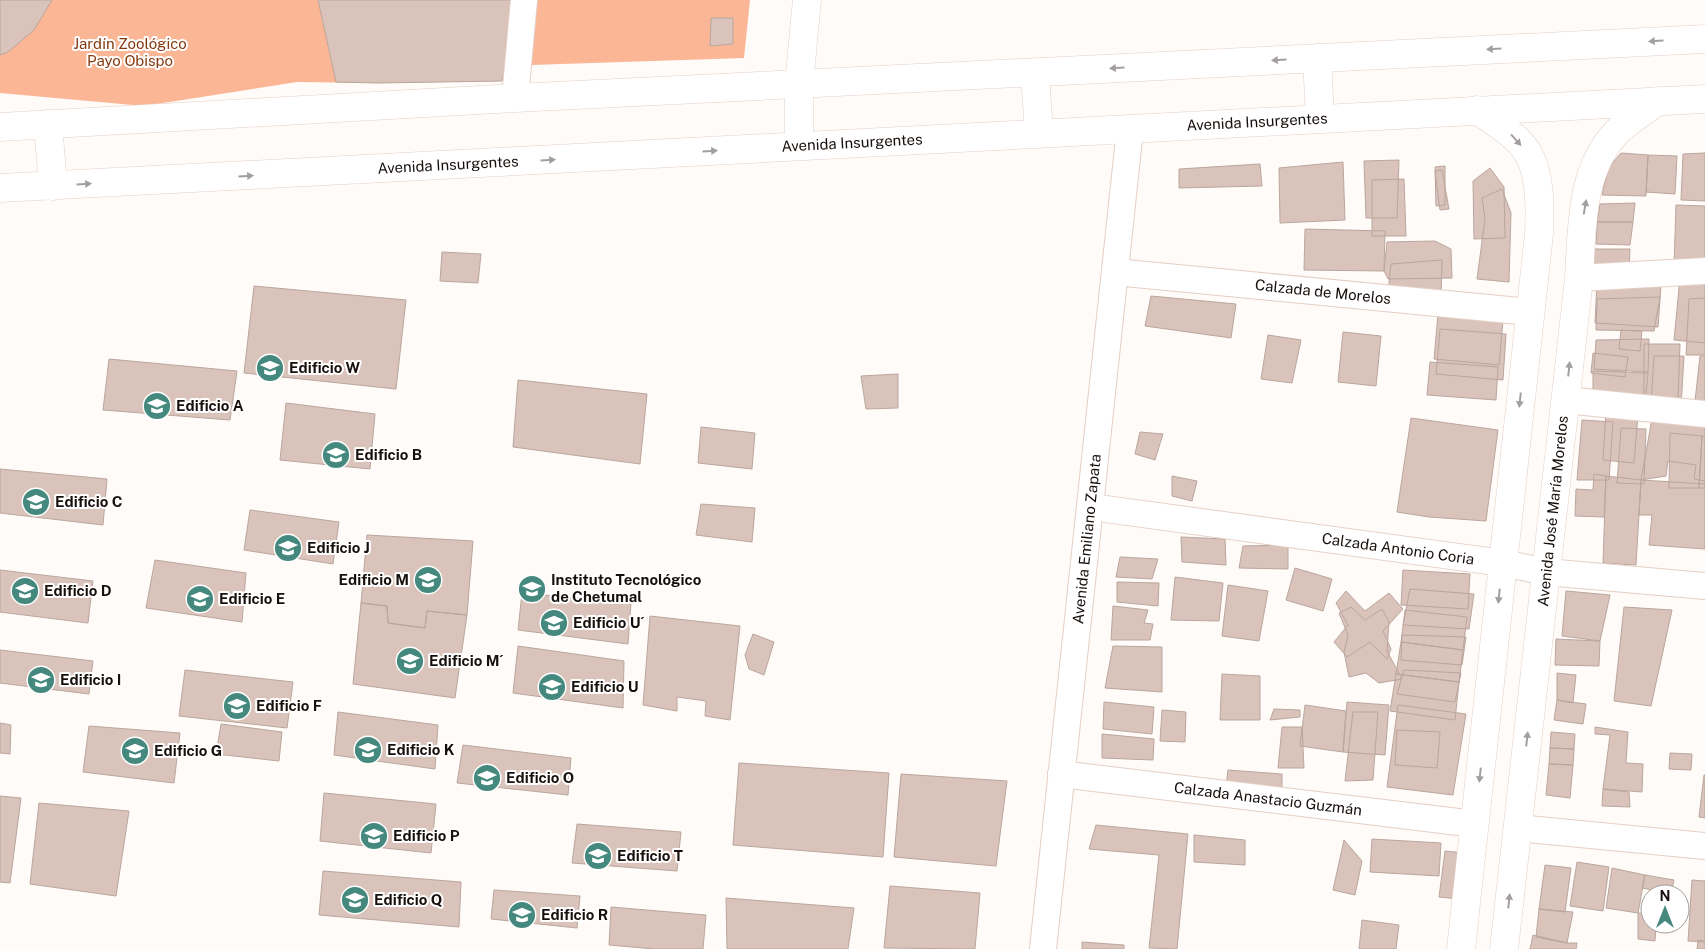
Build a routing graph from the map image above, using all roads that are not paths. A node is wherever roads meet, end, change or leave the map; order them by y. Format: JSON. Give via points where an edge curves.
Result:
{"nodes":[{"id":1,"x":524,"y":0,"type":"edge"},
{"id":2,"x":806,"y":0,"type":"edge"},
{"id":3,"x":1705,"y":38,"type":"edge"},
{"id":4,"x":1317,"y":58,"type":"junction"},
{"id":5,"x":1035,"y":72,"type":"junction"},
{"id":6,"x":798,"y":84,"type":"junction"},
{"id":7,"x":515,"y":98,"type":"junction"},
{"id":8,"x":1705,"y":98,"type":"edge"},
{"id":9,"x":1658,"y":101,"type":"junction"},
{"id":10,"x":1478,"y":110,"type":"junction"},
{"id":11,"x":1320,"y":118,"type":"junction"},
{"id":12,"x":48,"y":124,"type":"junction"},
{"id":13,"x":0,"y":127,"type":"edge"},
{"id":14,"x":1130,"y":129,"type":"junction"},
{"id":15,"x":1039,"y":134,"type":"junction"},
{"id":16,"x":798,"y":146,"type":"junction"},
{"id":17,"x":53,"y":186,"type":"junction"},
{"id":18,"x":5,"y":189,"type":"edge"},
{"id":19,"x":1705,"y":271,"type":"edge"},
{"id":20,"x":1115,"y":272,"type":"junction"},
{"id":21,"x":1579,"y":278,"type":"junction"},
{"id":22,"x":1530,"y":312,"type":"junction"},
{"id":23,"x":1565,"y":400,"type":"junction"},
{"id":24,"x":1705,"y":414,"type":"edge"},
{"id":25,"x":1091,"y":507,"type":"junction"},
{"id":26,"x":1503,"y":564,"type":"junction"},
{"id":27,"x":1546,"y":572,"type":"junction"},
{"id":28,"x":1705,"y":586,"type":"edge"},
{"id":29,"x":1061,"y":774,"type":"junction"},
{"id":30,"x":1475,"y":824,"type":"junction"},
{"id":31,"x":1517,"y":828,"type":"junction"},
{"id":32,"x":1705,"y":846,"type":"edge"},
{"id":33,"x":1043,"y":949,"type":"edge"},
{"id":34,"x":1461,"y":949,"type":"edge"},
{"id":35,"x":1504,"y":949,"type":"edge"}],
"edges":[{"from":1,"to":7,"type":"street"},
{"from":2,"to":6,"type":"main road"},
{"from":3,"to":4,"type":"main road","one_way":true},
{"from":4,"to":5,"type":"main road","one_way":true},
{"from":4,"to":11,"type":"main road"},
{"from":5,"to":6,"type":"main road"},
{"from":5,"to":15,"type":"main road"},
{"from":6,"to":7,"type":"main road"},
{"from":6,"to":16,"type":"main road"},
{"from":7,"to":12,"type":"main road"},
{"from":8,"to":9,"type":"main road","name":"Avenida Insurgentes"},
{"from":9,"to":10,"type":"main road","name":"Avenida Insurgentes"},
{"from":21,"to":9,"type":"main road","name":"Avenida José María Morelos","one_way":true,"via":[[1582,223],[1589,182],[1598,156],[1617,131]]},
{"from":10,"to":11,"type":"main road","name":"Avenida Insurgentes"},
{"from":10,"to":22,"type":"main road","one_way":true,"via":[[1508,131],[1528,153],[1537,180],[1539,234]]},
{"from":11,"to":14,"type":"main road","name":"Avenida Insurgentes"},
{"from":12,"to":13,"type":"main road"},
{"from":12,"to":17,"type":"main road"},
{"from":14,"to":15,"type":"main road","name":"Avenida Insurgentes"},
{"from":14,"to":20,"type":"street","name":"Avenida Emiliano Zapata"},
{"from":15,"to":16,"type":"main road","name":"Avenida Insurgentes"},
{"from":17,"to":16,"type":"main road","name":"Avenida Insurgentes","one_way":true},
{"from":17,"to":18,"type":"main road","name":"Avenida Insurgentes"},
{"from":19,"to":21,"type":"street"},
{"from":20,"to":22,"type":"street","name":"Calzada de Morelos"},
{"from":20,"to":25,"type":"street","name":"Avenida Emiliano Zapata"},
{"from":23,"to":21,"type":"main road","name":"Avenida José María Morelos","one_way":true},
{"from":22,"to":26,"type":"main road","one_way":true},
{"from":23,"to":24,"type":"street"},
{"from":23,"to":27,"type":"main road","name":"Avenida José María Morelos"},
{"from":25,"to":26,"type":"street","name":"Calzada Antonio Coria"},
{"from":25,"to":29,"type":"street","name":"Avenida Emiliano Zapata"},
{"from":26,"to":27,"type":"street","name":"Calzada Antonio Coria"},
{"from":26,"to":30,"type":"main road","one_way":true},
{"from":27,"to":28,"type":"street","name":"Calzada Antonio Coria"},
{"from":31,"to":27,"type":"main road","name":"Avenida José María Morelos","one_way":true},
{"from":29,"to":30,"type":"street","name":"Calzada Anastacio Guzmán"},
{"from":29,"to":33,"type":"street","name":"Avenida Emiliano Zapata"},
{"from":30,"to":34,"type":"main road"},
{"from":31,"to":32,"type":"street"},
{"from":35,"to":31,"type":"main road","name":"Avenida José María Morelos","one_way":true}]}
